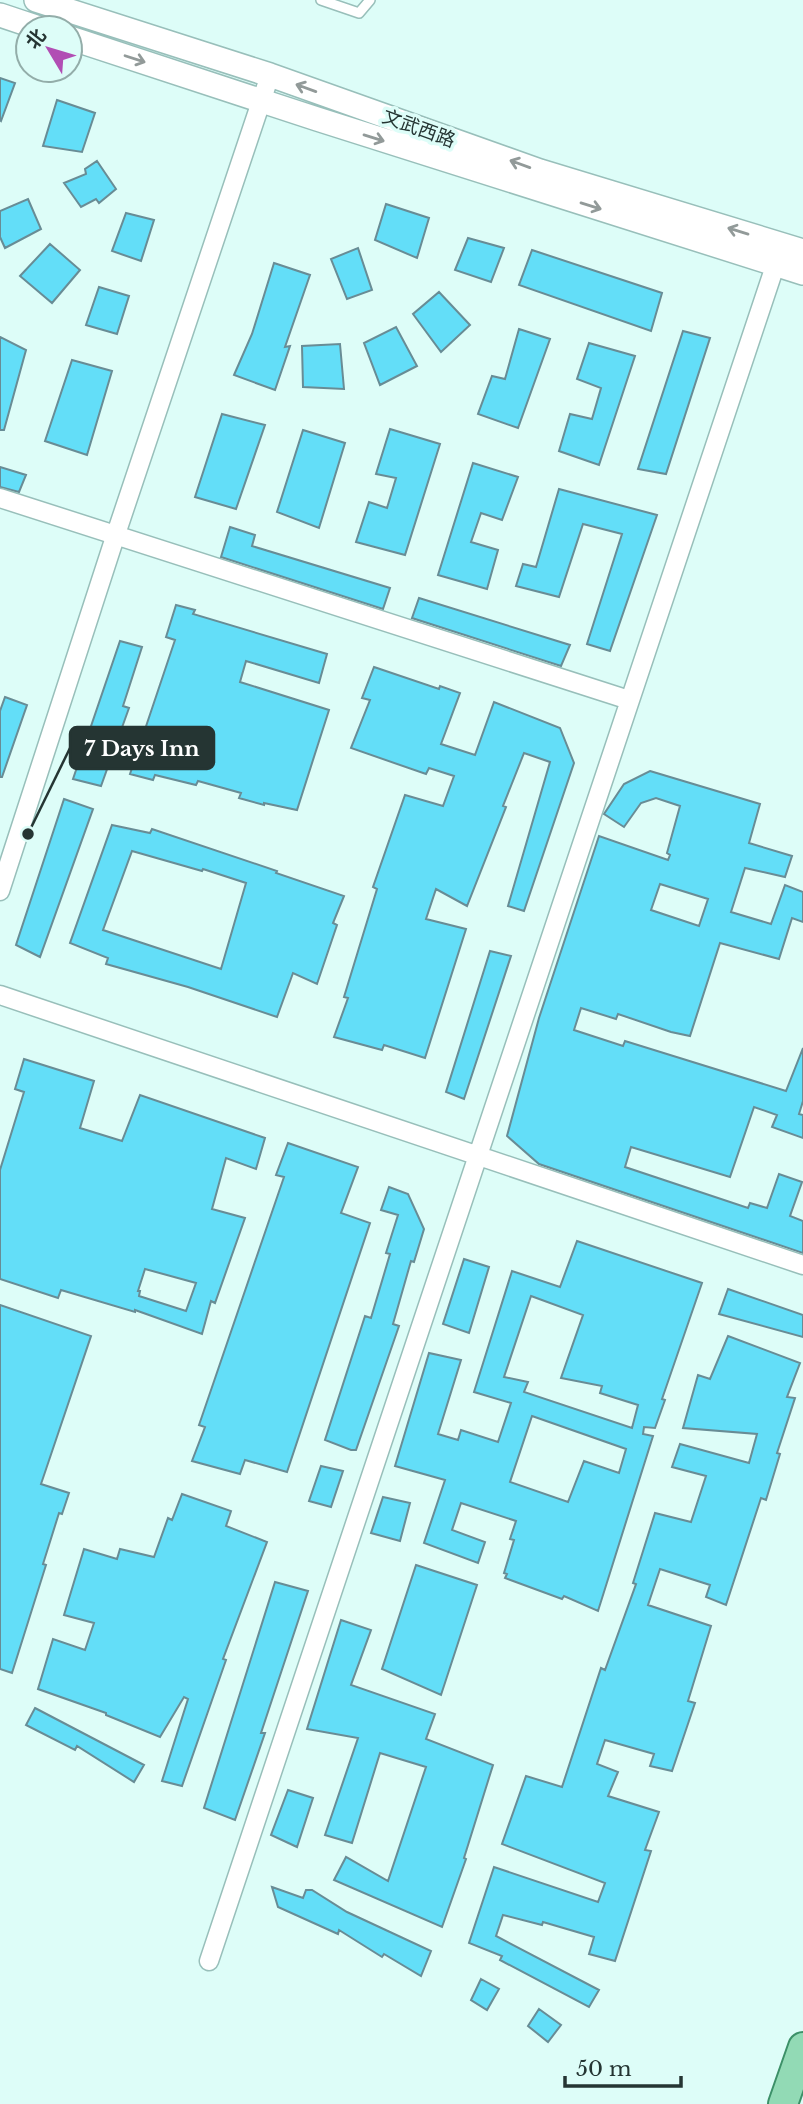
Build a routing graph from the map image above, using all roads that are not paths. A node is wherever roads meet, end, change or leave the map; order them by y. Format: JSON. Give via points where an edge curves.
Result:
{"nodes":[{"id":1,"x":36,"y":0,"type":"edge"},
{"id":2,"x":321,"y":0,"type":"edge"},
{"id":3,"x":370,"y":0,"type":"edge"},
{"id":4,"x":84,"y":43,"type":"edge"},
{"id":5,"x":270,"y":75,"type":"junction"},
{"id":6,"x":787,"y":253,"type":"edge"},
{"id":7,"x":803,"y":273,"type":"edge"},
{"id":8,"x":0,"y":498,"type":"edge"},
{"id":9,"x":116,"y":534,"type":"junction"},
{"id":10,"x":629,"y":700,"type":"junction"},
{"id":11,"x":0,"y":891,"type":"edge"},
{"id":12,"x":0,"y":995,"type":"edge"},
{"id":13,"x":479,"y":1155,"type":"junction"},
{"id":14,"x":803,"y":1265,"type":"edge"},
{"id":15,"x":209,"y":1961,"type":"dead end"},
{"id":16,"x":803,"y":2047,"type":"edge"},
{"id":17,"x":783,"y":2104,"type":"edge"}],
"edges":[{"from":1,"to":5,"type":"street","name":"文武西路"},
{"from":2,"to":3,"type":"lane","via":[[359,13]]},
{"from":4,"to":6,"type":"street","name":"文武西路","one_way":true,"via":[[330,124]]},
{"from":6,"to":5,"type":"street","name":"文武西路","one_way":true},
{"from":5,"to":9,"type":"street"},
{"from":6,"to":7,"type":"street","name":"文武西路"},
{"from":6,"to":10,"type":"street"},
{"from":8,"to":9,"type":"street"},
{"from":9,"to":10,"type":"street"},
{"from":9,"to":11,"type":"street"},
{"from":10,"to":13,"type":"street"},
{"from":12,"to":13,"type":"street"},
{"from":13,"to":14,"type":"street"},
{"from":13,"to":15,"type":"street"},
{"from":16,"to":17,"type":"main road"}]}
